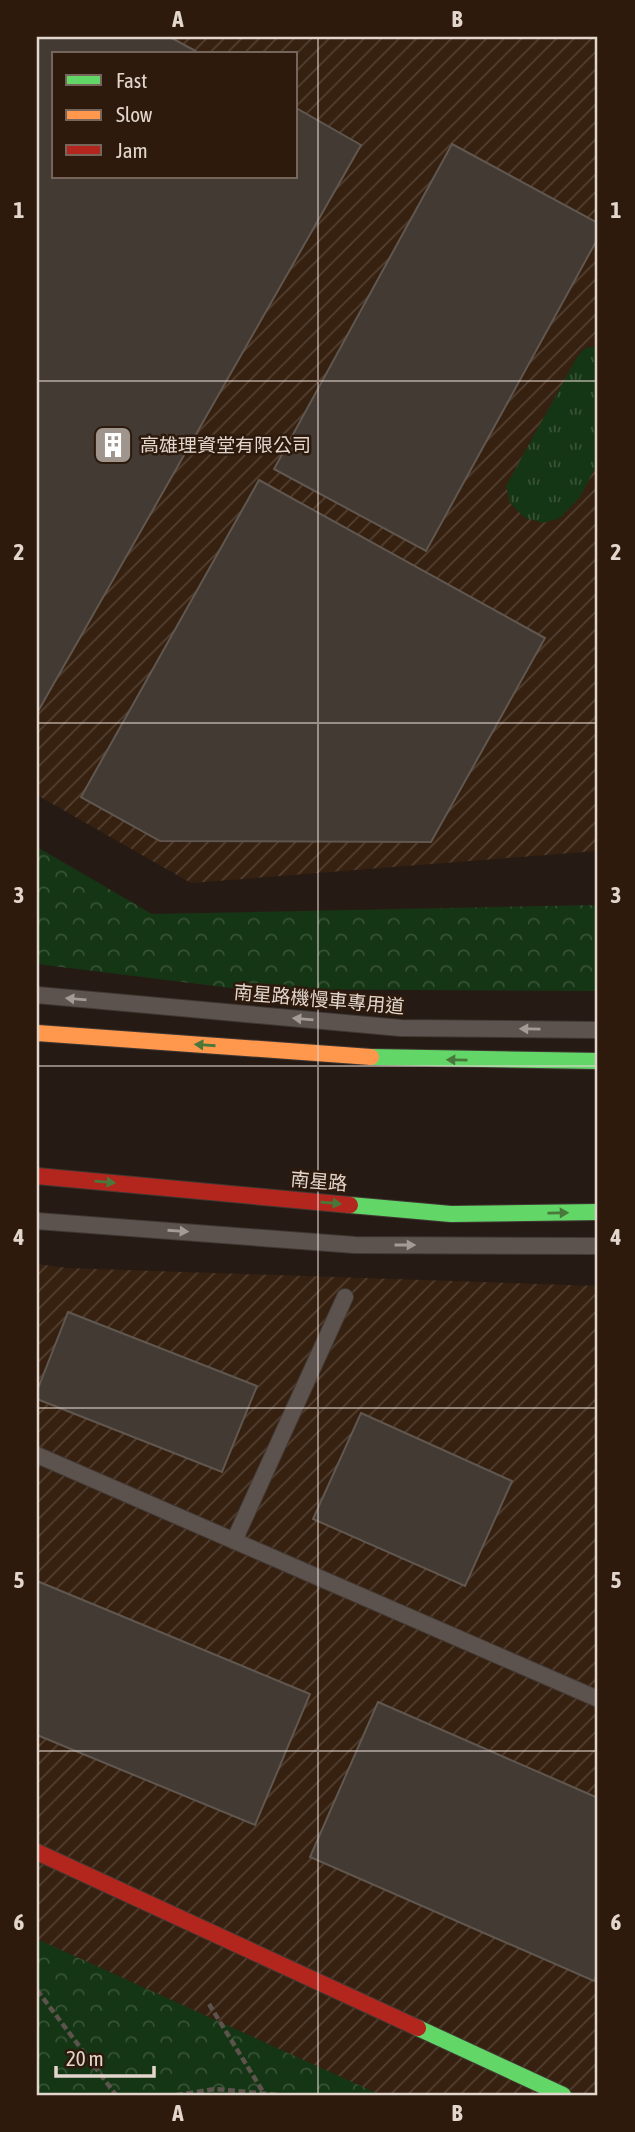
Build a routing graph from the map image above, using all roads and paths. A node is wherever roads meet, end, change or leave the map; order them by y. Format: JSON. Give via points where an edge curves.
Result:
{"nodes":[{"id":1,"x":37,"y":995,"type":"edge"},
{"id":2,"x":598,"y":1030,"type":"edge"},
{"id":3,"x":37,"y":1033,"type":"edge"},
{"id":4,"x":598,"y":1061,"type":"edge"},
{"id":5,"x":37,"y":1176,"type":"edge"},
{"id":6,"x":598,"y":1212,"type":"edge"},
{"id":7,"x":37,"y":1221,"type":"edge"},
{"id":8,"x":598,"y":1246,"type":"edge"},
{"id":9,"x":345,"y":1297,"type":"dead end"},
{"id":10,"x":37,"y":1455,"type":"edge"},
{"id":11,"x":234,"y":1541,"type":"junction"},
{"id":12,"x":598,"y":1699,"type":"edge"},
{"id":13,"x":37,"y":1852,"type":"edge"},
{"id":14,"x":37,"y":1990,"type":"edge"},
{"id":15,"x":209,"y":2004,"type":"dead end"},
{"id":16,"x":265,"y":2094,"type":"edge"},
{"id":17,"x":116,"y":2095,"type":"edge"},
{"id":18,"x":176,"y":2095,"type":"edge"},
{"id":19,"x":279,"y":2095,"type":"edge"},
{"id":20,"x":563,"y":2095,"type":"edge"}],
"edges":[{"from":2,"to":1,"type":"lane","name":"南星路機慢車專用道","one_way":true,"via":[[401,1028]]},
{"from":4,"to":3,"type":"street","one_way":true,"via":[[403,1059]]},
{"from":5,"to":6,"type":"street","name":"南星路","one_way":true,"via":[[451,1214]]},
{"from":7,"to":8,"type":"lane","one_way":true,"via":[[355,1245]]},
{"from":9,"to":11,"type":"lane"},
{"from":10,"to":11,"type":"lane"},
{"from":11,"to":12,"type":"lane"},
{"from":13,"to":20,"type":"street"},
{"from":14,"to":17,"type":"path"},
{"from":15,"to":16,"type":"path"},
{"from":16,"to":18,"type":"path","via":[[216,2089]]},
{"from":16,"to":19,"type":"path"}]}
